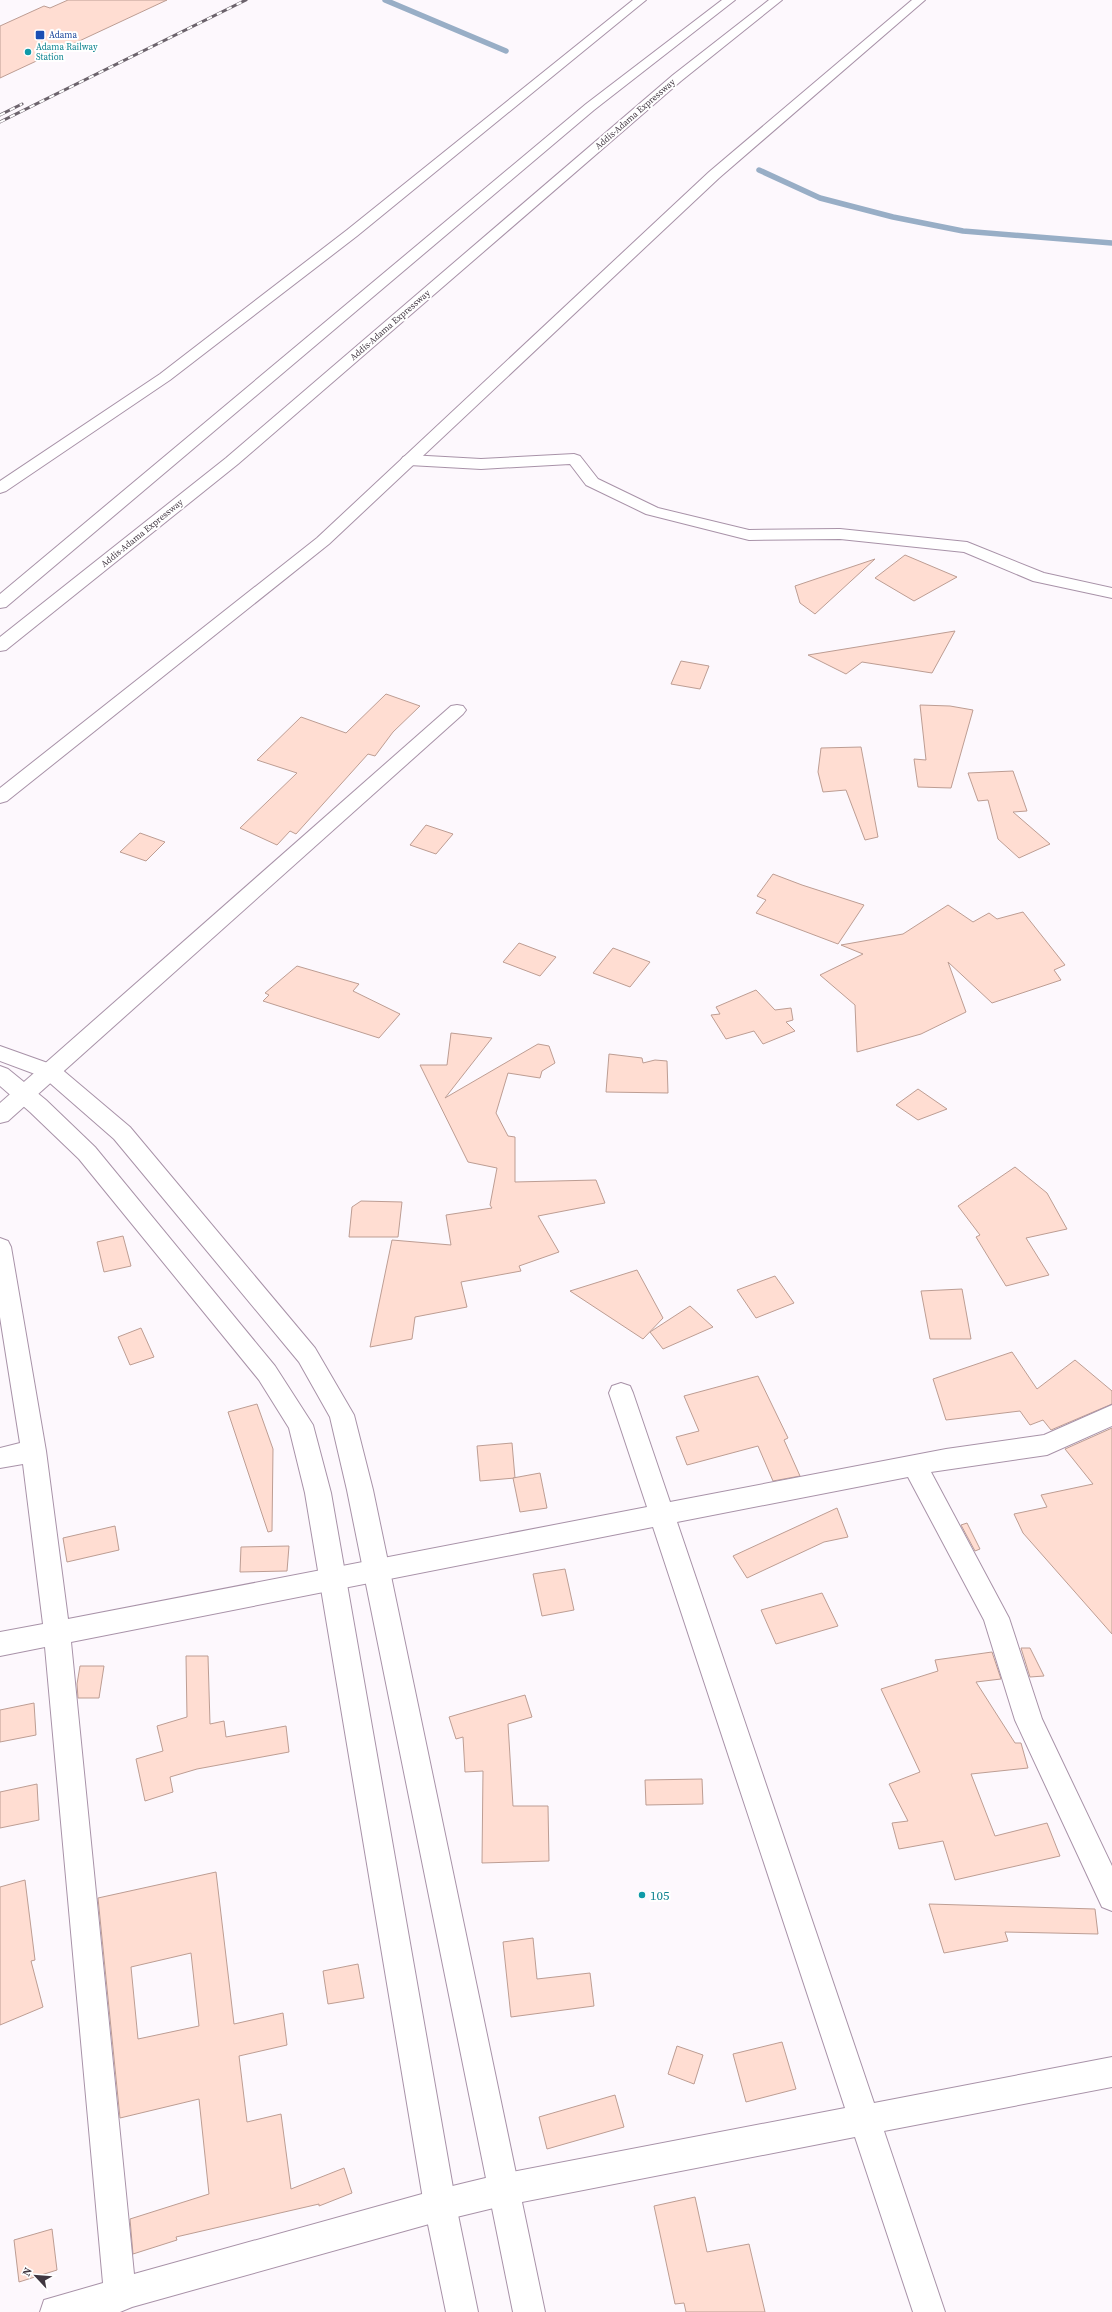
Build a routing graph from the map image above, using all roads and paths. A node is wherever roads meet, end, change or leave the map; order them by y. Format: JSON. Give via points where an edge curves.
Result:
{"nodes":[{"id":1,"x":640,"y":0,"type":"edge"},
{"id":2,"x":729,"y":0,"type":"edge"},
{"id":3,"x":776,"y":0,"type":"edge"},
{"id":4,"x":919,"y":0,"type":"edge"},
{"id":5,"x":409,"y":460,"type":"junction"},
{"id":6,"x":0,"y":488,"type":"edge"},
{"id":7,"x":1112,"y":593,"type":"edge"},
{"id":8,"x":0,"y":603,"type":"edge"},
{"id":9,"x":0,"y":646,"type":"edge"},
{"id":10,"x":457,"y":710,"type":"dead end"},
{"id":11,"x":0,"y":797,"type":"edge"},
{"id":12,"x":0,"y":1053,"type":"edge"},
{"id":13,"x":51,"y":1072,"type":"junction"},
{"id":14,"x":0,"y":1074,"type":"edge"},
{"id":15,"x":24,"y":1094,"type":"junction"},
{"id":16,"x":0,"y":1115,"type":"edge"},
{"id":17,"x":0,"y":1247,"type":"edge"},
{"id":18,"x":621,"y":1393,"type":"dead end"},
{"id":19,"x":1112,"y":1415,"type":"edge"},
{"id":20,"x":34,"y":1451,"type":"junction"},
{"id":21,"x":0,"y":1458,"type":"edge"},
{"id":22,"x":915,"y":1466,"type":"junction"},
{"id":23,"x":662,"y":1514,"type":"junction"},
{"id":24,"x":376,"y":1571,"type":"junction"},
{"id":25,"x":332,"y":1579,"type":"junction"},
{"id":26,"x":58,"y":1633,"type":"junction"},
{"id":27,"x":0,"y":1644,"type":"edge"},
{"id":28,"x":1112,"y":1897,"type":"edge"},
{"id":29,"x":1112,"y":2072,"type":"edge"},
{"id":30,"x":865,"y":2120,"type":"junction"},
{"id":31,"x":502,"y":2190,"type":"junction"},
{"id":32,"x":440,"y":2205,"type":"junction"},
{"id":33,"x":120,"y":2296,"type":"junction"},
{"id":34,"x":56,"y":2312,"type":"edge"},
{"id":35,"x":462,"y":2312,"type":"edge"},
{"id":36,"x":529,"y":2312,"type":"edge"},
{"id":37,"x":929,"y":2312,"type":"edge"}],
"edges":[{"from":1,"to":6,"type":"main road","via":[[352,234],[165,377]]},
{"from":2,"to":8,"type":"main road","via":[[590,107]]},
{"from":3,"to":9,"type":"main road","name":"Addis-Adama Expressway","via":[[677,78],[232,461]]},
{"from":4,"to":5,"type":"main road","via":[[714,175]]},
{"from":5,"to":7,"type":"main road","via":[[481,464],[574,460],[592,482],[652,511],[749,535],[840,534],[967,547],[1040,577]]},
{"from":5,"to":11,"type":"main road","via":[[323,541]]},
{"from":10,"to":13,"type":"main road"},
{"from":12,"to":13,"type":"main road"},
{"from":13,"to":15,"type":"main road"},
{"from":13,"to":24,"type":"main road","via":[[122,1133],[307,1355],[342,1415]]},
{"from":14,"to":15,"type":"main road"},
{"from":15,"to":16,"type":"main road"},
{"from":15,"to":25,"type":"main road","via":[[87,1153],[267,1373],[302,1425],[318,1492]]},
{"from":17,"to":20,"type":"main road"},
{"from":18,"to":23,"type":"main road"},
{"from":19,"to":22,"type":"main road","via":[[1046,1445]]},
{"from":20,"to":21,"type":"main road"},
{"from":20,"to":26,"type":"main road"},
{"from":22,"to":23,"type":"main road"},
{"from":22,"to":28,"type":"main road","via":[[996,1618],[1029,1720]]},
{"from":23,"to":24,"type":"main road"},
{"from":23,"to":30,"type":"main road"},
{"from":24,"to":25,"type":"main road"},
{"from":24,"to":31,"type":"main road"},
{"from":25,"to":26,"type":"main road"},
{"from":25,"to":32,"type":"main road"},
{"from":26,"to":27,"type":"main road"},
{"from":26,"to":33,"type":"main road"},
{"from":29,"to":30,"type":"main road"},
{"from":30,"to":31,"type":"main road"},
{"from":30,"to":37,"type":"main road"},
{"from":31,"to":32,"type":"main road"},
{"from":31,"to":36,"type":"main road"},
{"from":32,"to":33,"type":"main road"},
{"from":32,"to":35,"type":"main road"},
{"from":33,"to":34,"type":"main road"}]}
